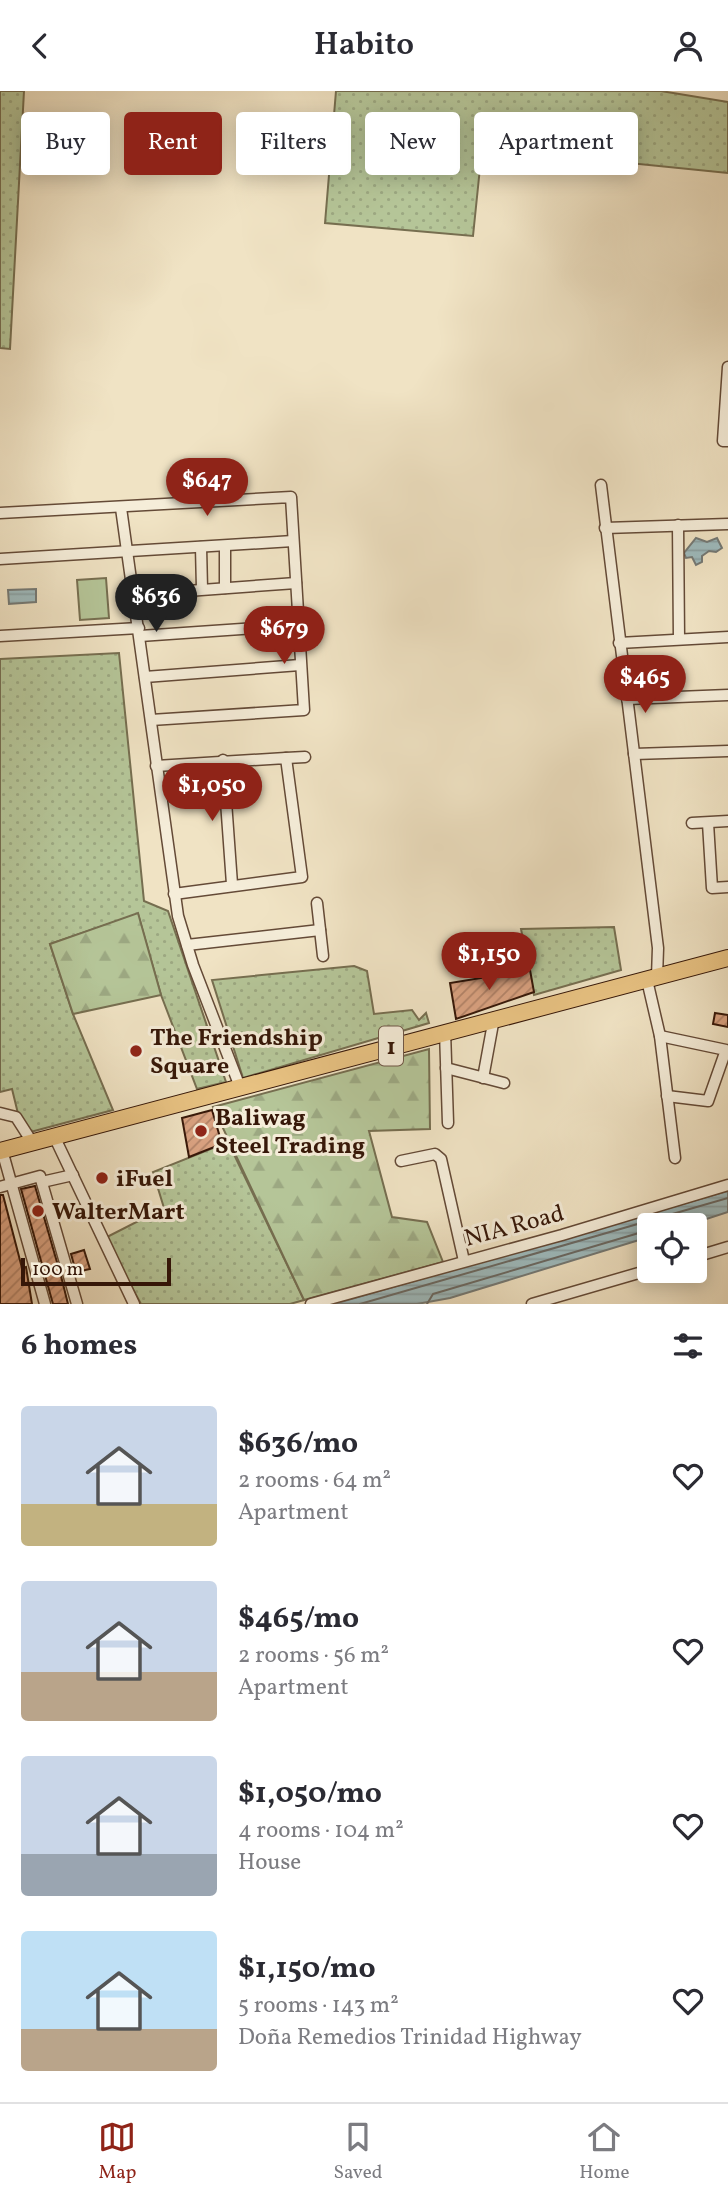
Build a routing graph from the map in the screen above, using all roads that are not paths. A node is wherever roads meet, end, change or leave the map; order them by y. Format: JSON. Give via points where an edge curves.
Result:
{"nodes":[{"id":1,"x":728,"y":367,"type":"edge"},
{"id":2,"x":728,"y":441,"type":"edge"},
{"id":3,"x":601,"y":485,"type":"dead end"},
{"id":4,"x":121,"y":508,"type":"junction"},
{"id":5,"x":0,"y":513,"type":"edge"},
{"id":6,"x":728,"y":524,"type":"edge"},
{"id":7,"x":678,"y":525,"type":"junction"},
{"id":8,"x":606,"y":528,"type":"junction"},
{"id":9,"x":293,"y":541,"type":"junction"},
{"id":10,"x":225,"y":546,"type":"junction"},
{"id":11,"x":201,"y":547,"type":"junction"},
{"id":12,"x":128,"y":553,"type":"junction"},
{"id":13,"x":0,"y":559,"type":"edge"},
{"id":14,"x":296,"y":583,"type":"junction"},
{"id":15,"x":225,"y":588,"type":"junction"},
{"id":16,"x":202,"y":589,"type":"junction"},
{"id":17,"x":133,"y":595,"type":"junction"},
{"id":18,"x":298,"y":625,"type":"junction"},
{"id":19,"x":139,"y":632,"type":"junction"},
{"id":20,"x":0,"y":636,"type":"edge"},
{"id":21,"x":728,"y":637,"type":"edge"},
{"id":22,"x":679,"y":639,"type":"junction"},
{"id":23,"x":619,"y":643,"type":"junction"},
{"id":24,"x":300,"y":665,"type":"junction"},
{"id":25,"x":145,"y":677,"type":"junction"},
{"id":26,"x":728,"y":695,"type":"edge"},
{"id":27,"x":627,"y":699,"type":"junction"},
{"id":28,"x":151,"y":720,"type":"junction"},
{"id":29,"x":728,"y":751,"type":"edge"},
{"id":30,"x":634,"y":754,"type":"junction"},
{"id":31,"x":305,"y":757,"type":"dead end"},
{"id":32,"x":286,"y":758,"type":"junction"},
{"id":33,"x":223,"y":760,"type":"junction"},
{"id":34,"x":156,"y":766,"type":"junction"},
{"id":35,"x":728,"y":821,"type":"edge"},
{"id":36,"x":692,"y":823,"type":"dead end"},
{"id":37,"x":708,"y":823,"type":"junction"},
{"id":38,"x":232,"y":884,"type":"junction"},
{"id":39,"x":728,"y":887,"type":"edge"},
{"id":40,"x":174,"y":894,"type":"junction"},
{"id":41,"x":317,"y":903,"type":"dead end"},
{"id":42,"x":320,"y":930,"type":"junction"},
{"id":43,"x":187,"y":945,"type":"junction"},
{"id":44,"x":323,"y":956,"type":"dead end"},
{"id":45,"x":728,"y":958,"type":"edge"},
{"id":46,"x":652,"y":979,"type":"junction"},
{"id":47,"x":490,"y":1019,"type":"junction"},
{"id":48,"x":445,"y":1031,"type":"junction"},
{"id":49,"x":660,"y":1036,"type":"junction"},
{"id":50,"x":727,"y":1046,"type":"edge"},
{"id":51,"x":446,"y":1068,"type":"junction"},
{"id":52,"x":479,"y":1077,"type":"junction"},
{"id":53,"x":504,"y":1083,"type":"dead end"},
{"id":54,"x":240,"y":1087,"type":"junction"},
{"id":55,"x":667,"y":1096,"type":"junction"},
{"id":56,"x":0,"y":1113,"type":"edge"},
{"id":57,"x":447,"y":1123,"type":"dead end"},
{"id":58,"x":54,"y":1136,"type":"junction"},
{"id":59,"x":32,"y":1142,"type":"junction"},
{"id":60,"x":1,"y":1151,"type":"edge"},
{"id":61,"x":675,"y":1158,"type":"dead end"},
{"id":62,"x":401,"y":1161,"type":"dead end"},
{"id":63,"x":73,"y":1175,"type":"junction"},
{"id":64,"x":42,"y":1182,"type":"junction"},
{"id":65,"x":12,"y":1183,"type":"junction"},
{"id":66,"x":728,"y":1185,"type":"edge"},
{"id":67,"x":0,"y":1187,"type":"edge"},
{"id":68,"x":728,"y":1247,"type":"edge"},
{"id":69,"x":707,"y":1253,"type":"edge"},
{"id":70,"x":464,"y":1261,"type":"junction"},
{"id":71,"x":637,"y":1273,"type":"edge"},
{"id":72,"x":45,"y":1304,"type":"edge"},
{"id":73,"x":77,"y":1304,"type":"edge"},
{"id":74,"x":134,"y":1304,"type":"edge"},
{"id":75,"x":311,"y":1304,"type":"edge"},
{"id":76,"x":531,"y":1304,"type":"edge"}],
"edges":[{"from":1,"to":2,"type":"street","via":[[723,441]]},
{"from":3,"to":8,"type":"street"},
{"from":4,"to":5,"type":"street"},
{"from":4,"to":9,"type":"street","via":[[291,498]]},
{"from":4,"to":12,"type":"street"},
{"from":6,"to":7,"type":"street"},
{"from":7,"to":8,"type":"street"},
{"from":7,"to":22,"type":"street"},
{"from":8,"to":23,"type":"street"},
{"from":9,"to":10,"type":"street"},
{"from":9,"to":14,"type":"street"},
{"from":10,"to":11,"type":"street"},
{"from":10,"to":15,"type":"street"},
{"from":11,"to":12,"type":"street"},
{"from":11,"to":16,"type":"street"},
{"from":12,"to":13,"type":"street"},
{"from":12,"to":17,"type":"street"},
{"from":14,"to":15,"type":"street"},
{"from":14,"to":18,"type":"street"},
{"from":15,"to":16,"type":"street"},
{"from":16,"to":17,"type":"street"},
{"from":17,"to":19,"type":"street"},
{"from":18,"to":19,"type":"street"},
{"from":18,"to":24,"type":"street"},
{"from":19,"to":20,"type":"street"},
{"from":19,"to":25,"type":"street"},
{"from":21,"to":22,"type":"street"},
{"from":22,"to":23,"type":"street"},
{"from":23,"to":27,"type":"street"},
{"from":24,"to":25,"type":"street"},
{"from":24,"to":28,"type":"street","via":[[304,710]]},
{"from":25,"to":28,"type":"street"},
{"from":26,"to":27,"type":"street"},
{"from":27,"to":30,"type":"street"},
{"from":28,"to":34,"type":"street"},
{"from":29,"to":30,"type":"street"},
{"from":30,"to":46,"type":"street","via":[[658,948]]},
{"from":31,"to":32,"type":"street"},
{"from":32,"to":33,"type":"street"},
{"from":32,"to":38,"type":"street","via":[[302,877]]},
{"from":33,"to":34,"type":"street"},
{"from":33,"to":38,"type":"street"},
{"from":34,"to":40,"type":"street"},
{"from":35,"to":37,"type":"street"},
{"from":36,"to":37,"type":"street"},
{"from":37,"to":39,"type":"street","via":[[712,888]]},
{"from":38,"to":40,"type":"street"},
{"from":40,"to":43,"type":"street"},
{"from":41,"to":42,"type":"street"},
{"from":42,"to":43,"type":"street"},
{"from":42,"to":44,"type":"street"},
{"from":43,"to":54,"type":"street"},
{"from":45,"to":46,"type":"highway","number":"1"},
{"from":46,"to":47,"type":"highway","number":"1"},
{"from":46,"to":49,"type":"street"},
{"from":47,"to":48,"type":"highway","number":"1"},
{"from":47,"to":52,"type":"street"},
{"from":48,"to":51,"type":"street"},
{"from":48,"to":54,"type":"highway","number":"1"},
{"from":49,"to":50,"type":"street"},
{"from":49,"to":55,"type":"street"},
{"from":50,"to":55,"type":"street","via":[[708,1101]]},
{"from":51,"to":52,"type":"street"},
{"from":51,"to":57,"type":"street"},
{"from":52,"to":53,"type":"street"},
{"from":54,"to":58,"type":"highway","number":"1"},
{"from":55,"to":61,"type":"street"},
{"from":56,"to":59,"type":"street","via":[[16,1117]]},
{"from":58,"to":59,"type":"highway","number":"1"},
{"from":58,"to":63,"type":"street"},
{"from":59,"to":60,"type":"highway","number":"1"},
{"from":60,"to":65,"type":"street"},
{"from":62,"to":70,"type":"street","via":[[435,1154],[440,1159]]},
{"from":63,"to":64,"type":"street"},
{"from":63,"to":74,"type":"street"},
{"from":64,"to":65,"type":"street","via":[[40,1176]]},
{"from":64,"to":73,"type":"street"},
{"from":65,"to":67,"type":"street"},
{"from":65,"to":72,"type":"street"},
{"from":66,"to":70,"type":"street","name":"NIA Road"},
{"from":68,"to":69,"type":"street"},
{"from":70,"to":75,"type":"street","name":"NIA Road"},
{"from":71,"to":76,"type":"street"}]}
